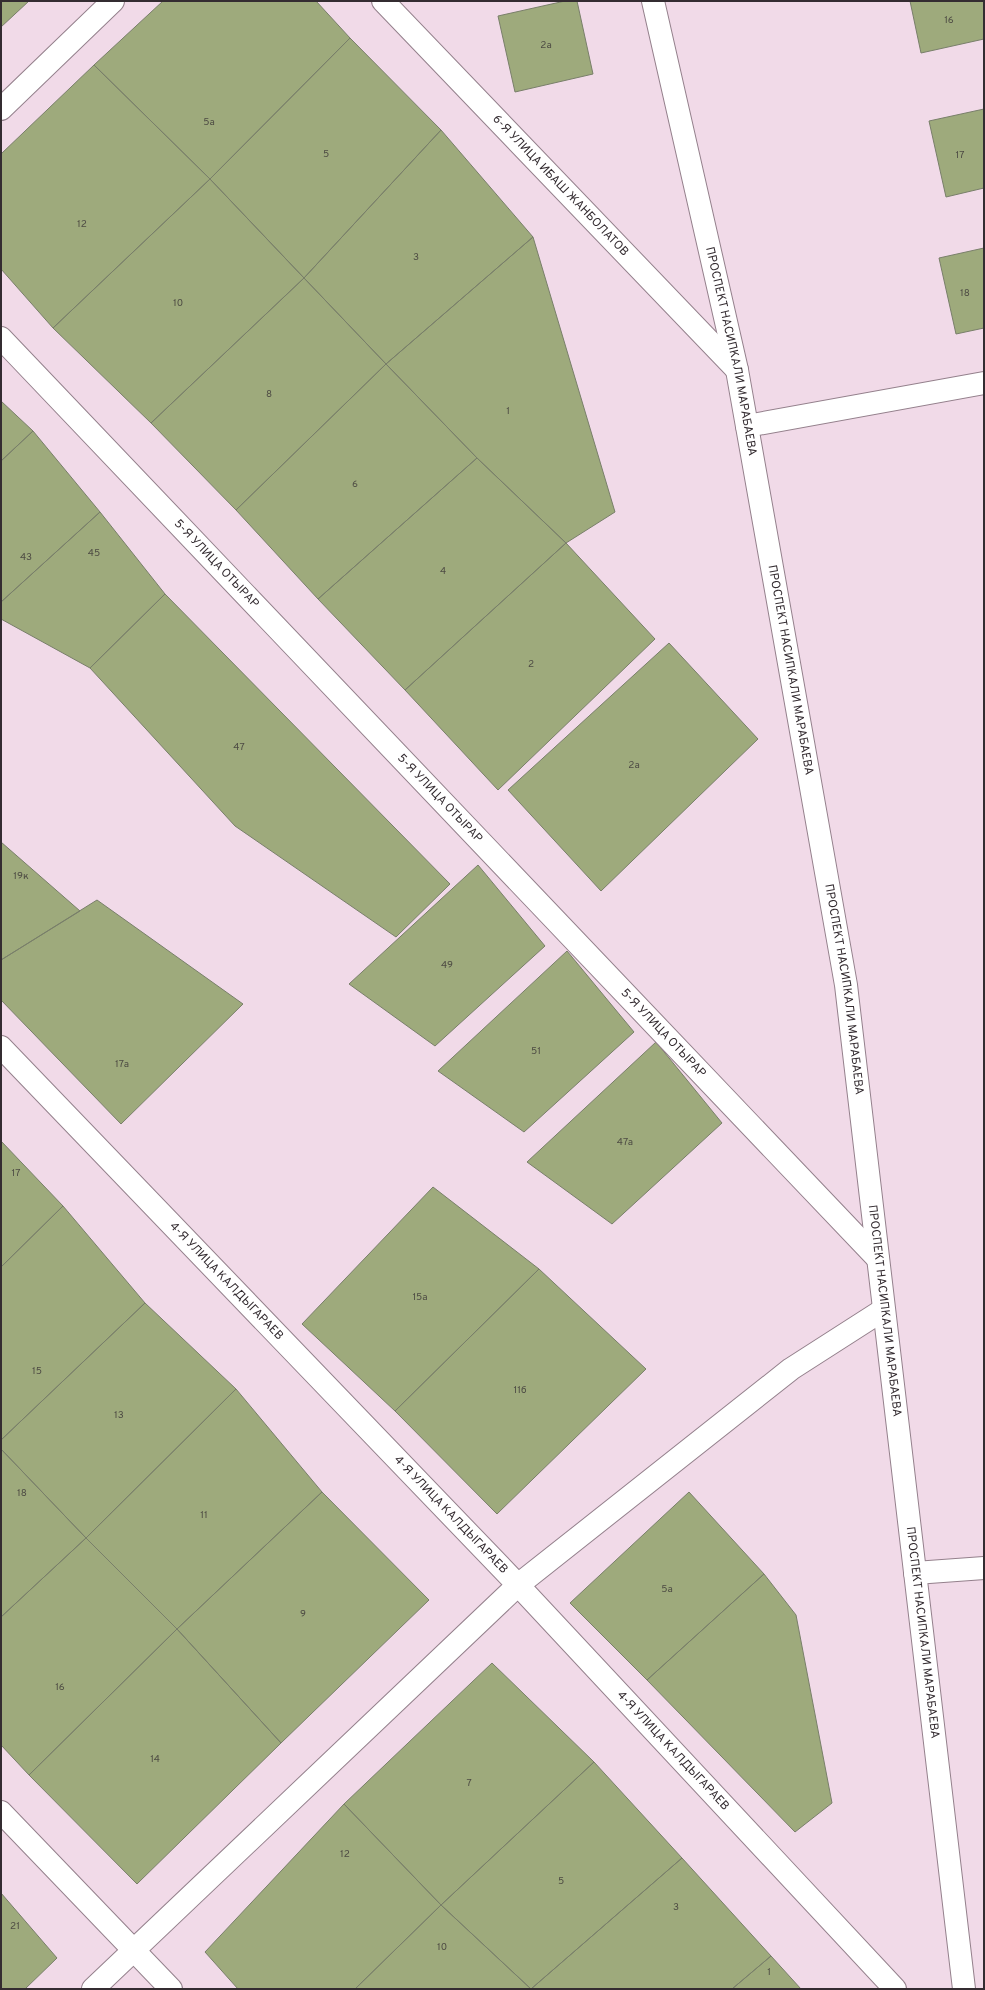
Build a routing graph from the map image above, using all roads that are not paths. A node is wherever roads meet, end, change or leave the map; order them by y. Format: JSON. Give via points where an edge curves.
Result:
{"nodes":[{"id":1,"x":113,"y":1,"type":"edge"},
{"id":2,"x":383,"y":1,"type":"edge"},
{"id":3,"x":653,"y":1,"type":"edge"},
{"id":4,"x":1,"y":109,"type":"edge"},
{"id":5,"x":1,"y":338,"type":"edge"},
{"id":6,"x":737,"y":370,"type":"junction"},
{"id":7,"x":984,"y":383,"type":"edge"},
{"id":8,"x":747,"y":426,"type":"junction"},
{"id":9,"x":1,"y":1047,"type":"edge"},
{"id":10,"x":878,"y":1258,"type":"junction"},
{"id":11,"x":883,"y":1310,"type":"junction"},
{"id":12,"x":984,"y":1568,"type":"edge"},
{"id":13,"x":915,"y":1573,"type":"junction"},
{"id":14,"x":518,"y":1585,"type":"junction"},
{"id":15,"x":1,"y":1812,"type":"edge"},
{"id":16,"x":134,"y":1950,"type":"junction"},
{"id":17,"x":93,"y":1989,"type":"edge"},
{"id":18,"x":171,"y":1989,"type":"edge"},
{"id":19,"x":895,"y":1989,"type":"edge"},
{"id":20,"x":964,"y":1989,"type":"edge"}],
"edges":[{"from":1,"to":4,"type":"street"},
{"from":2,"to":6,"type":"street","name":"6-Я УЛИЦА ИБАШ ЖАНБОЛАТОВ"},
{"from":3,"to":6,"type":"street","name":"ПРОСПЕКТ НАСИПКАЛИ МАРАБАЕВА"},
{"from":5,"to":10,"type":"street","name":"5-Я УЛИЦА ОТЫРАР"},
{"from":6,"to":8,"type":"street","name":"ПРОСПЕКТ НАСИПКАЛИ МАРАБАЕВА"},
{"from":7,"to":8,"type":"street"},
{"from":8,"to":10,"type":"street","name":"ПРОСПЕКТ НАСИПКАЛИ МАРАБАЕВА","via":[[846,985]]},
{"from":9,"to":14,"type":"street","name":"4-Я УЛИЦА КАЛДЫГАРАЕВ"},
{"from":10,"to":11,"type":"street","name":"ПРОСПЕКТ НАСИПКАЛИ МАРАБАЕВА"},
{"from":11,"to":13,"type":"street","name":"ПРОСПЕКТ НАСИПКАЛИ МАРАБАЕВА"},
{"from":11,"to":14,"type":"street","via":[[791,1369]]},
{"from":12,"to":13,"type":"street"},
{"from":13,"to":20,"type":"street","name":"ПРОСПЕКТ НАСИПКАЛИ МАРАБАЕВА"},
{"from":14,"to":16,"type":"street"},
{"from":14,"to":19,"type":"street","name":"4-Я УЛИЦА КАЛДЫГАРАЕВ"},
{"from":15,"to":16,"type":"street"},
{"from":16,"to":17,"type":"street"},
{"from":16,"to":18,"type":"street"}]}
